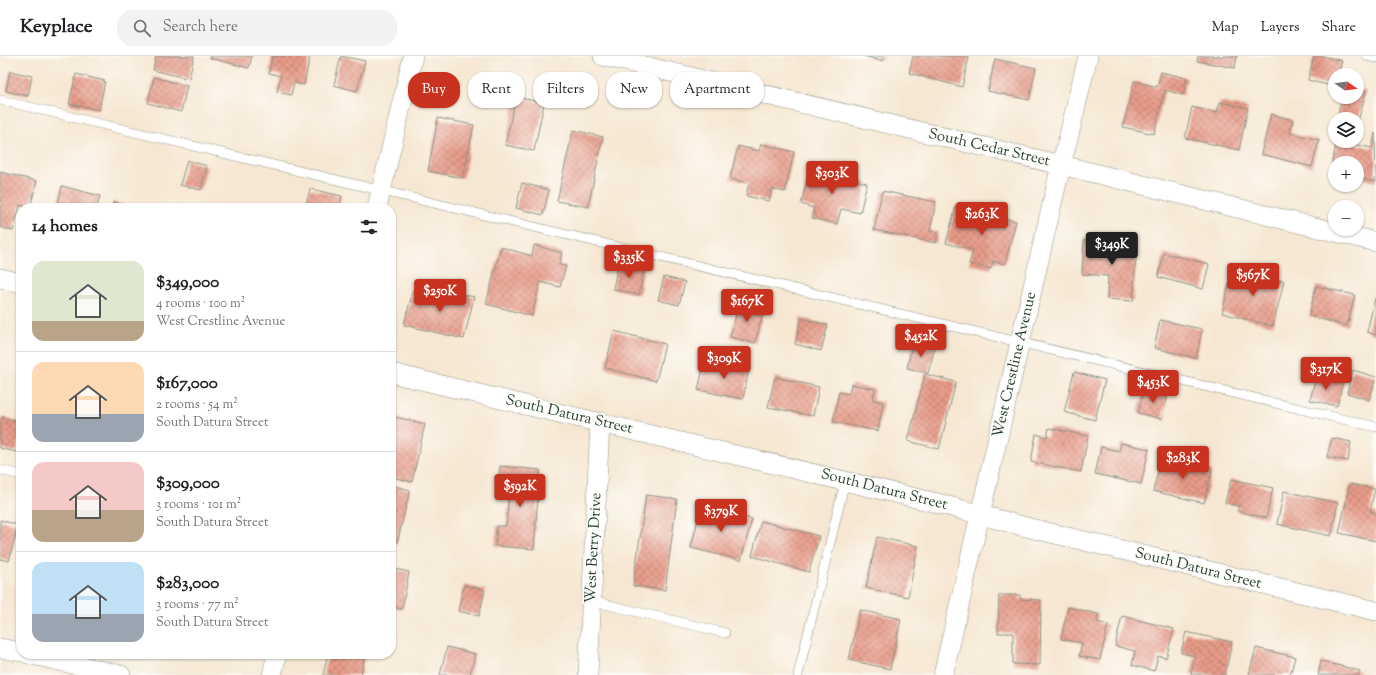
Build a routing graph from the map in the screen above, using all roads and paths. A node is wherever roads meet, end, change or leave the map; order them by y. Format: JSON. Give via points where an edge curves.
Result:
{"nodes":[{"id":1,"x":412,"y":56,"type":"edge"},
{"id":2,"x":602,"y":56,"type":"edge"},
{"id":3,"x":1088,"y":56,"type":"edge"},
{"id":4,"x":1367,"y":56,"type":"edge"},
{"id":5,"x":1376,"y":58,"type":"edge"},
{"id":6,"x":0,"y":100,"type":"edge"},
{"id":7,"x":1061,"y":165,"type":"junction"},
{"id":8,"x":379,"y":199,"type":"edge"},
{"id":9,"x":1376,"y":242,"type":"edge"},
{"id":10,"x":0,"y":278,"type":"edge"},
{"id":11,"x":16,"y":282,"type":"edge"},
{"id":12,"x":1020,"y":342,"type":"junction"},
{"id":13,"x":396,"y":373,"type":"edge"},
{"id":14,"x":600,"y":422,"type":"junction"},
{"id":15,"x":1376,"y":427,"type":"edge"},
{"id":16,"x":0,"y":470,"type":"edge"},
{"id":17,"x":16,"y":474,"type":"edge"},
{"id":18,"x":845,"y":480,"type":"junction"},
{"id":19,"x":980,"y":515,"type":"junction"},
{"id":20,"x":592,"y":601,"type":"junction"},
{"id":21,"x":1376,"y":611,"type":"edge"},
{"id":22,"x":725,"y":633,"type":"dead end"},
{"id":23,"x":0,"y":648,"type":"edge"},
{"id":24,"x":16,"y":651,"type":"edge"},
{"id":25,"x":50,"y":659,"type":"edge"},
{"id":26,"x":276,"y":659,"type":"edge"},
{"id":27,"x":121,"y":675,"type":"edge"},
{"id":28,"x":272,"y":675,"type":"edge"},
{"id":29,"x":588,"y":675,"type":"edge"},
{"id":30,"x":798,"y":675,"type":"edge"},
{"id":31,"x":943,"y":675,"type":"edge"}],
"edges":[{"from":1,"to":8,"type":"street"},
{"from":2,"to":7,"type":"street","name":"South Cedar Street"},
{"from":3,"to":7,"type":"street","name":"West Crestline Avenue"},
{"from":4,"to":5,"type":"lane"},
{"from":6,"to":8,"type":"lane"},
{"from":7,"to":9,"type":"street","name":"South Cedar Street"},
{"from":7,"to":12,"type":"street","name":"West Crestline Avenue"},
{"from":8,"to":12,"type":"lane"},
{"from":10,"to":11,"type":"street"},
{"from":12,"to":15,"type":"lane"},
{"from":12,"to":19,"type":"street","name":"West Crestline Avenue"},
{"from":13,"to":14,"type":"street","name":"South Datura Street"},
{"from":14,"to":18,"type":"street","name":"South Datura Street"},
{"from":14,"to":20,"type":"street","name":"West Berry Drive"},
{"from":16,"to":17,"type":"lane"},
{"from":18,"to":19,"type":"street","name":"South Datura Street"},
{"from":18,"to":30,"type":"lane"},
{"from":19,"to":21,"type":"street","name":"South Datura Street"},
{"from":19,"to":31,"type":"street","name":"West Crestline Avenue"},
{"from":20,"to":22,"type":"lane"},
{"from":20,"to":29,"type":"street","name":"West Berry Drive"},
{"from":23,"to":24,"type":"street"},
{"from":25,"to":27,"type":"street"},
{"from":26,"to":28,"type":"street"}]}
